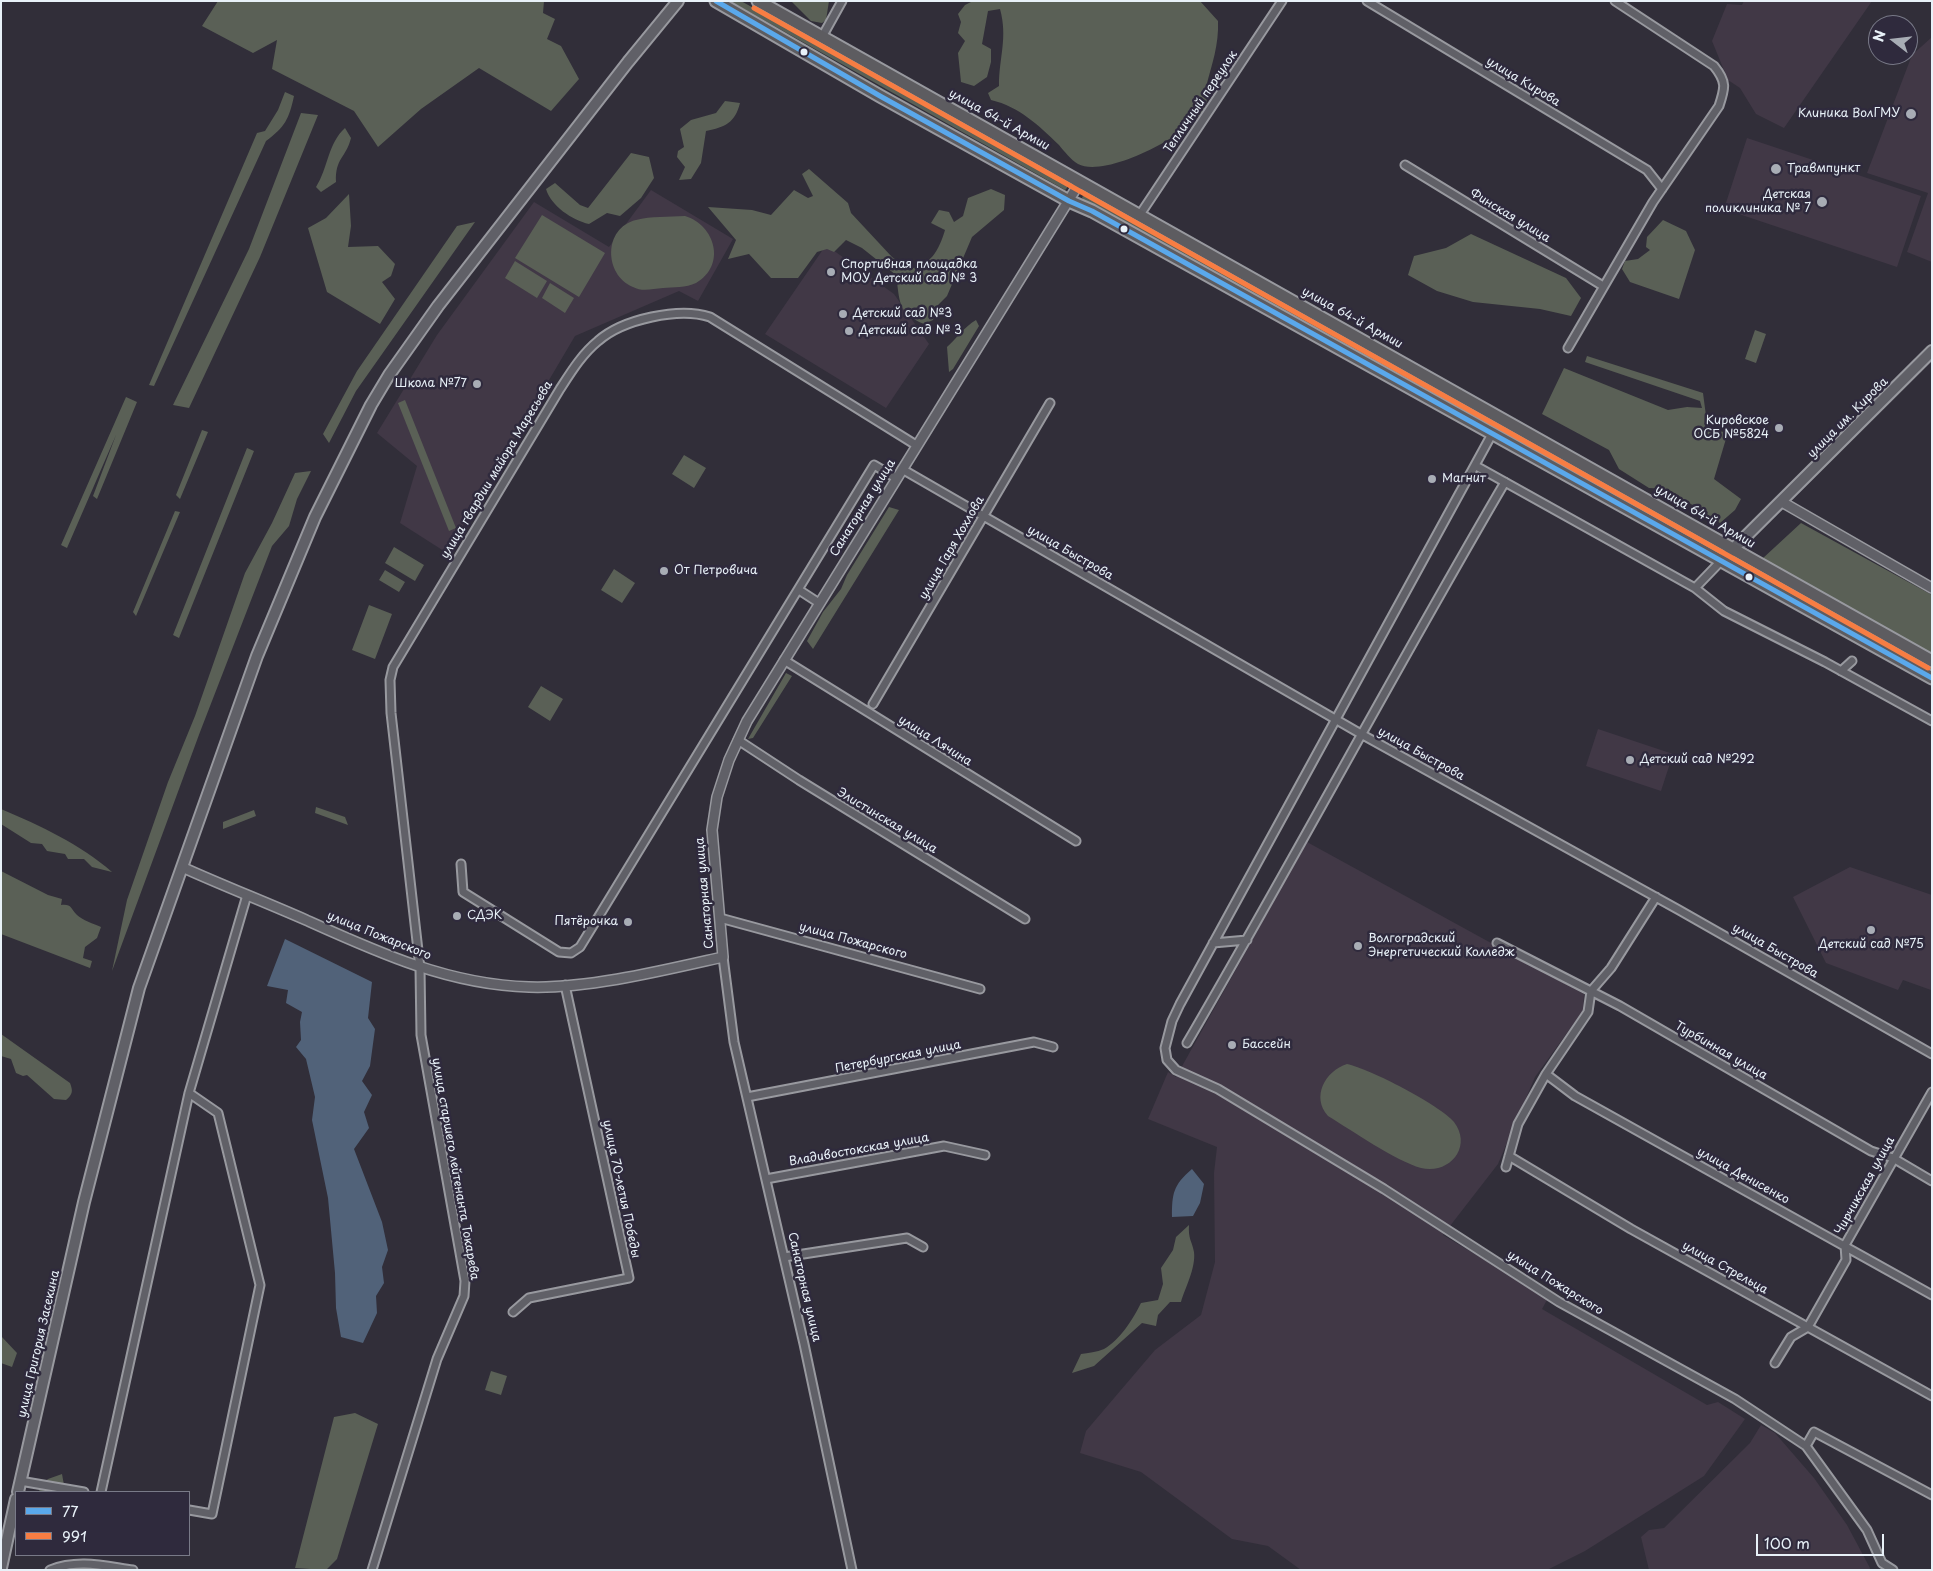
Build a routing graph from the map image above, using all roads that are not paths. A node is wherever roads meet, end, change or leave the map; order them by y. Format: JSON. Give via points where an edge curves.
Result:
{"nodes":[{"id":1,"x":678,"y":1,"type":"edge"},
{"id":2,"x":716,"y":1,"type":"edge"},
{"id":3,"x":758,"y":1,"type":"edge"},
{"id":4,"x":842,"y":1,"type":"edge"},
{"id":5,"x":1282,"y":1,"type":"edge"},
{"id":6,"x":1367,"y":1,"type":"edge"},
{"id":7,"x":1615,"y":1,"type":"edge"},
{"id":8,"x":822,"y":37,"type":"junction"},
{"id":9,"x":1405,"y":165,"type":"dead end"},
{"id":10,"x":1080,"y":182,"type":"junction"},
{"id":11,"x":1662,"y":190,"type":"junction"},
{"id":12,"x":1069,"y":201,"type":"junction"},
{"id":13,"x":1139,"y":216,"type":"junction"},
{"id":14,"x":1603,"y":286,"type":"junction"},
{"id":15,"x":1568,"y":348,"type":"dead end"},
{"id":16,"x":1932,"y":351,"type":"edge"},
{"id":17,"x":1050,"y":403,"type":"dead end"},
{"id":18,"x":1492,"y":434,"type":"junction"},
{"id":19,"x":916,"y":445,"type":"junction"},
{"id":20,"x":1476,"y":466,"type":"junction"},
{"id":21,"x":902,"y":469,"type":"junction"},
{"id":22,"x":896,"y":478,"type":"junction"},
{"id":23,"x":1505,"y":482,"type":"junction"},
{"id":24,"x":1782,"y":502,"type":"junction"},
{"id":25,"x":984,"y":516,"type":"junction"},
{"id":26,"x":1734,"y":550,"type":"junction"},
{"id":27,"x":1721,"y":561,"type":"junction"},
{"id":28,"x":1695,"y":588,"type":"junction"},
{"id":29,"x":1932,"y":588,"type":"edge"},
{"id":30,"x":799,"y":590,"type":"junction"},
{"id":31,"x":819,"y":603,"type":"junction"},
{"id":32,"x":784,"y":660,"type":"junction"},
{"id":33,"x":1852,"y":660,"type":"dead end"},
{"id":34,"x":1932,"y":661,"type":"edge"},
{"id":35,"x":1841,"y":671,"type":"junction"},
{"id":36,"x":1932,"y":678,"type":"edge"},
{"id":37,"x":873,"y":704,"type":"dead end"},
{"id":38,"x":1334,"y":719,"type":"junction"},
{"id":39,"x":1932,"y":721,"type":"edge"},
{"id":40,"x":1361,"y":734,"type":"junction"},
{"id":41,"x":738,"y":740,"type":"junction"},
{"id":42,"x":1076,"y":840,"type":"dead end"},
{"id":43,"x":461,"y":864,"type":"dead end"},
{"id":44,"x":184,"y":868,"type":"junction"},
{"id":45,"x":248,"y":895,"type":"junction"},
{"id":46,"x":1656,"y":897,"type":"junction"},
{"id":47,"x":720,"y":918,"type":"junction"},
{"id":48,"x":1025,"y":919,"type":"dead end"},
{"id":49,"x":1247,"y":940,"type":"junction"},
{"id":50,"x":1213,"y":943,"type":"junction"},
{"id":51,"x":1497,"y":943,"type":"dead end"},
{"id":52,"x":723,"y":957,"type":"junction"},
{"id":53,"x":420,"y":968,"type":"junction"},
{"id":54,"x":565,"y":985,"type":"junction"},
{"id":55,"x":980,"y":989,"type":"dead end"},
{"id":56,"x":1591,"y":991,"type":"junction"},
{"id":57,"x":1186,"y":1044,"type":"dead end"},
{"id":58,"x":1053,"y":1047,"type":"dead end"},
{"id":59,"x":1932,"y":1054,"type":"edge"},
{"id":60,"x":1546,"y":1074,"type":"junction"},
{"id":61,"x":1932,"y":1092,"type":"edge"},
{"id":62,"x":188,"y":1093,"type":"junction"},
{"id":63,"x":747,"y":1097,"type":"junction"},
{"id":64,"x":985,"y":1155,"type":"dead end"},
{"id":65,"x":1510,"y":1156,"type":"junction"},
{"id":66,"x":1893,"y":1158,"type":"junction"},
{"id":67,"x":1506,"y":1167,"type":"dead end"},
{"id":68,"x":766,"y":1179,"type":"junction"},
{"id":69,"x":1932,"y":1181,"type":"edge"},
{"id":70,"x":1845,"y":1245,"type":"junction"},
{"id":71,"x":923,"y":1247,"type":"dead end"},
{"id":72,"x":784,"y":1257,"type":"junction"},
{"id":73,"x":1932,"y":1295,"type":"edge"},
{"id":74,"x":513,"y":1312,"type":"dead end"},
{"id":75,"x":1808,"y":1327,"type":"junction"},
{"id":76,"x":1775,"y":1363,"type":"dead end"},
{"id":77,"x":1932,"y":1396,"type":"edge"},
{"id":78,"x":1806,"y":1446,"type":"junction"},
{"id":79,"x":20,"y":1481,"type":"junction"},
{"id":80,"x":18,"y":1491,"type":"edge"},
{"id":81,"x":78,"y":1491,"type":"edge"},
{"id":82,"x":101,"y":1491,"type":"edge"},
{"id":83,"x":1932,"y":1495,"type":"edge"},
{"id":84,"x":15,"y":1504,"type":"edge"},
{"id":85,"x":190,"y":1510,"type":"edge"},
{"id":86,"x":1,"y":1568,"type":"edge"},
{"id":87,"x":50,"y":1570,"type":"edge"},
{"id":88,"x":133,"y":1570,"type":"edge"},
{"id":89,"x":372,"y":1570,"type":"edge"},
{"id":90,"x":852,"y":1570,"type":"edge"},
{"id":91,"x":1893,"y":1570,"type":"edge"}],
"edges":[{"from":1,"to":44,"type":"main road","name":"улица Григория Засекина","via":[[438,306],[371,405],[315,517],[257,656]]},
{"from":2,"to":12,"type":"highway"},
{"from":3,"to":8,"type":"highway","name":"улица 64-й Армии"},
{"from":4,"to":8,"type":"street"},
{"from":5,"to":13,"type":"street","name":"Тепличный переулок"},
{"from":6,"to":11,"type":"street","name":"улица Кирова","via":[[1647,170]]},
{"from":7,"to":11,"type":"street","via":[[1714,66],[1723,76],[1724,89],[1719,106]]},
{"from":8,"to":10,"type":"highway","name":"улица 64-й Армии"},
{"from":9,"to":14,"type":"street","name":"Финская улица"},
{"from":10,"to":12,"type":"street","name":"Санаторная улица"},
{"from":10,"to":13,"type":"highway","name":"улица 64-й Армии"},
{"from":11,"to":14,"type":"street"},
{"from":12,"to":18,"type":"highway"},
{"from":12,"to":19,"type":"street","name":"Санаторная улица"},
{"from":13,"to":26,"type":"highway","name":"улица 64-й Армии"},
{"from":14,"to":15,"type":"street"},
{"from":16,"to":24,"type":"main road","name":"улица им. Кирова"},
{"from":17,"to":25,"type":"street","name":"улица Гаря Хохлова"},
{"from":18,"to":20,"type":"street"},
{"from":18,"to":27,"type":"highway"},
{"from":19,"to":21,"type":"street","name":"Санаторная улица"},
{"from":19,"to":53,"type":"street","name":"улица гвардии майора Маресьева","via":[[704,315],[682,312],[654,316],[604,336],[586,353],[514,464],[391,673],[391,713]]},
{"from":20,"to":23,"type":"street"},
{"from":20,"to":38,"type":"street"},
{"from":21,"to":22,"type":"street","name":"Санаторная улица"},
{"from":21,"to":25,"type":"street","name":"улица Быстрова"},
{"from":22,"to":30,"type":"street","via":[[874,465]]},
{"from":22,"to":31,"type":"street","name":"Санаторная улица"},
{"from":23,"to":28,"type":"street"},
{"from":23,"to":40,"type":"street"},
{"from":24,"to":26,"type":"main road","name":"улица им. Кирова"},
{"from":24,"to":29,"type":"street"},
{"from":25,"to":37,"type":"street","name":"улица Гаря Хохлова"},
{"from":25,"to":38,"type":"street","name":"улица Быстрова"},
{"from":26,"to":27,"type":"main road","name":"улица им. Кирова"},
{"from":26,"to":34,"type":"highway","name":"улица 64-й Армии"},
{"from":27,"to":28,"type":"street"},
{"from":27,"to":36,"type":"highway"},
{"from":28,"to":35,"type":"street","via":[[1724,611]]},
{"from":30,"to":31,"type":"street"},
{"from":30,"to":43,"type":"street","via":[[576,951],[559,952],[463,892]]},
{"from":31,"to":32,"type":"street","name":"Санаторная улица"},
{"from":32,"to":41,"type":"street","name":"Санаторная улица"},
{"from":32,"to":42,"type":"street","name":"улица Лячина"},
{"from":33,"to":35,"type":"street"},
{"from":35,"to":39,"type":"street"},
{"from":38,"to":40,"type":"street","name":"улица Быстрова"},
{"from":38,"to":50,"type":"street"},
{"from":40,"to":46,"type":"street","name":"улица Быстрова"},
{"from":40,"to":49,"type":"street"},
{"from":41,"to":47,"type":"street","name":"Санаторная улица","via":[[717,797],[712,830]]},
{"from":41,"to":48,"type":"street","name":"Элистинская улица"},
{"from":44,"to":45,"type":"street","name":"улица Пожарского"},
{"from":44,"to":79,"type":"main road","name":"улица Григория Засекина","via":[[139,988],[84,1202]]},
{"from":45,"to":53,"type":"street","name":"улица Пожарского"},
{"from":45,"to":62,"type":"street"},
{"from":46,"to":56,"type":"street","via":[[1611,968]]},
{"from":46,"to":59,"type":"street","name":"улица Быстрова"},
{"from":47,"to":52,"type":"street","name":"Санаторная улица"},
{"from":47,"to":55,"type":"street","name":"улица Пожарского"},
{"from":49,"to":50,"type":"street"},
{"from":49,"to":57,"type":"street"},
{"from":50,"to":78,"type":"street","name":"улица Пожарского","via":[[1172,1021],[1165,1048],[1167,1060],[1176,1070],[1218,1089],[1384,1189],[1560,1302],[1735,1399]]},
{"from":51,"to":56,"type":"street","name":"Турбинная улица"},
{"from":52,"to":54,"type":"street","name":"улица Пожарского"},
{"from":52,"to":63,"type":"street","name":"Санаторная улица","via":[[730,1021]]},
{"from":53,"to":54,"type":"street","name":"улица Пожарского","via":[[493,985]]},
{"from":53,"to":89,"type":"street","name":"улица старшего лейтенанта Токарева","via":[[421,1035],[462,1258],[464,1296],[437,1359]]},
{"from":54,"to":74,"type":"street","name":"улица 70-летия Победы","via":[[629,1278],[529,1298]]},
{"from":56,"to":60,"type":"street","via":[[1588,1012]]},
{"from":56,"to":66,"type":"street","name":"Турбинная улица","via":[[1871,1151]]},
{"from":58,"to":63,"type":"street","name":"Петербургская улица","via":[[1034,1042]]},
{"from":60,"to":65,"type":"street","via":[[1518,1124]]},
{"from":60,"to":70,"type":"street","name":"улица Денисенко","via":[[1575,1096]]},
{"from":61,"to":66,"type":"street","name":"Чирчикская улица"},
{"from":62,"to":82,"type":"street"},
{"from":62,"to":85,"type":"street","via":[[218,1114],[260,1285],[212,1514]]},
{"from":63,"to":68,"type":"street","name":"Санаторная улица"},
{"from":64,"to":68,"type":"street","name":"Владивостокская улица","via":[[944,1146]]},
{"from":65,"to":67,"type":"street"},
{"from":65,"to":75,"type":"street","name":"улица Стрельца","via":[[1630,1229]]},
{"from":66,"to":69,"type":"street","name":"Турбинная улица"},
{"from":66,"to":70,"type":"street","name":"Чирчикская улица"},
{"from":68,"to":72,"type":"street","name":"Санаторная улица"},
{"from":70,"to":73,"type":"street","name":"улица Денисенко"},
{"from":70,"to":75,"type":"street","name":"Чирчикская улица","via":[[1846,1260]]},
{"from":71,"to":72,"type":"street","via":[[907,1238]]},
{"from":72,"to":90,"type":"street","name":"Санаторная улица"},
{"from":75,"to":76,"type":"street","name":"Чирчикская улица","via":[[1792,1337]]},
{"from":75,"to":77,"type":"street","name":"улица Стрельца"},
{"from":78,"to":83,"type":"street","via":[[1814,1432]]},
{"from":78,"to":91,"type":"street","via":[[1867,1530],[1882,1563]]},
{"from":79,"to":80,"type":"main road","name":"улица Григория Засекина"},
{"from":79,"to":81,"type":"street"},
{"from":84,"to":86,"type":"main road"},
{"from":87,"to":88,"type":"street","via":[[81,1563]]}]}
